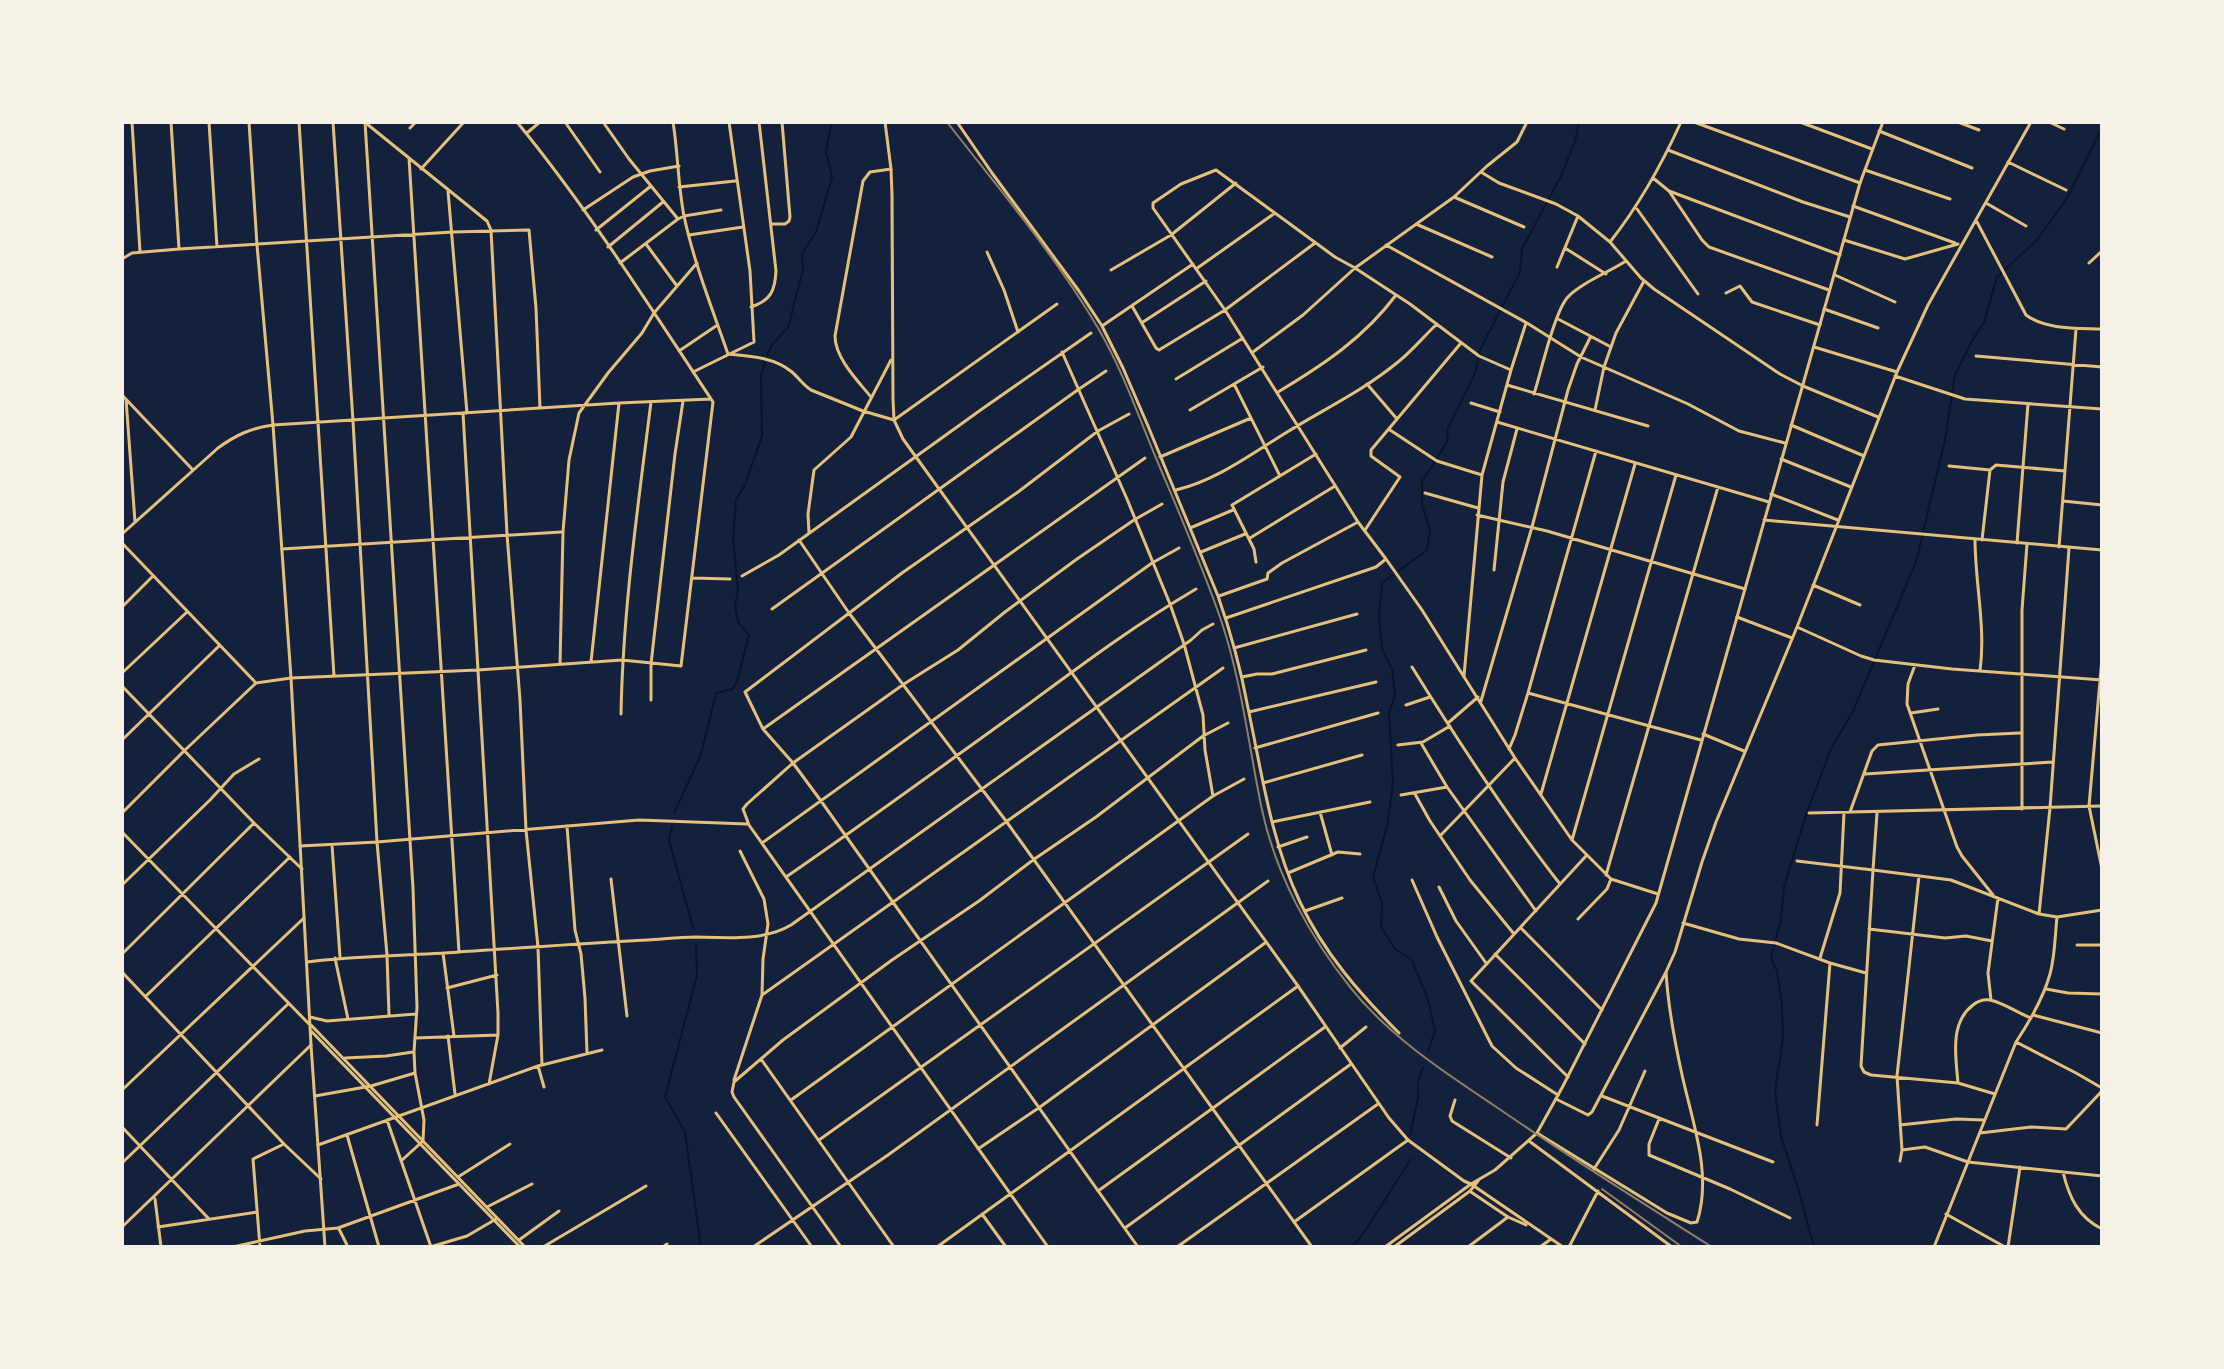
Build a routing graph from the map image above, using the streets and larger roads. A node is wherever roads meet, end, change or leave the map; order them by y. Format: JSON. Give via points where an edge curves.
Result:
{"nodes":[{"id":1,"x":132,"y":122,"type":"edge"},
{"id":2,"x":171,"y":122,"type":"edge"},
{"id":3,"x":209,"y":122,"type":"edge"},
{"id":4,"x":249,"y":122,"type":"edge"},
{"id":5,"x":299,"y":122,"type":"edge"},
{"id":6,"x":333,"y":122,"type":"edge"},
{"id":7,"x":364,"y":122,"type":"edge"},
{"id":8,"x":416,"y":122,"type":"edge"},
{"id":9,"x":464,"y":122,"type":"edge"},
{"id":10,"x":517,"y":122,"type":"edge"},
{"id":11,"x":540,"y":122,"type":"edge"},
{"id":12,"x":565,"y":122,"type":"edge"},
{"id":13,"x":604,"y":122,"type":"edge"},
{"id":14,"x":679,"y":122,"type":"edge"},
{"id":15,"x":729,"y":122,"type":"edge"},
{"id":16,"x":759,"y":122,"type":"edge"},
{"id":17,"x":782,"y":122,"type":"edge"},
{"id":18,"x":885,"y":122,"type":"edge"},
{"id":19,"x":957,"y":122,"type":"edge"},
{"id":20,"x":1527,"y":122,"type":"edge"},
{"id":21,"x":1681,"y":122,"type":"edge"},
{"id":22,"x":1694,"y":122,"type":"edge"},
{"id":23,"x":1800,"y":122,"type":"edge"},
{"id":24,"x":1883,"y":122,"type":"edge"},
{"id":25,"x":1958,"y":122,"type":"edge"},
{"id":26,"x":2031,"y":122,"type":"edge"},
{"id":27,"x":2049,"y":122,"type":"edge"},
{"id":28,"x":673,"y":123,"type":"edge"},
{"id":29,"x":410,"y":128,"type":"dead end"},
{"id":30,"x":2064,"y":129,"type":"dead end"},
{"id":31,"x":1979,"y":130,"type":"dead end"},
{"id":32,"x":1879,"y":131,"type":"junction"},
{"id":33,"x":527,"y":133,"type":"junction"},
{"id":34,"x":1872,"y":149,"type":"junction"},
{"id":35,"x":1668,"y":150,"type":"junction"},
{"id":36,"x":409,"y":158,"type":"junction"},
{"id":37,"x":2008,"y":162,"type":"junction"},
{"id":38,"x":679,"y":166,"type":"junction"},
{"id":39,"x":1972,"y":168,"type":"dead end"},
{"id":40,"x":421,"y":169,"type":"junction"},
{"id":41,"x":891,"y":169,"type":"junction"},
{"id":42,"x":1865,"y":170,"type":"junction"},
{"id":43,"x":600,"y":172,"type":"dead end"},
{"id":44,"x":1481,"y":172,"type":"junction"},
{"id":45,"x":641,"y":174,"type":"junction"},
{"id":46,"x":1653,"y":178,"type":"junction"},
{"id":47,"x":736,"y":181,"type":"junction"},
{"id":48,"x":1236,"y":183,"type":"junction"},
{"id":49,"x":1860,"y":183,"type":"junction"},
{"id":50,"x":651,"y":186,"type":"junction"},
{"id":51,"x":679,"y":187,"type":"junction"},
{"id":52,"x":2066,"y":190,"type":"dead end"},
{"id":53,"x":448,"y":191,"type":"junction"},
{"id":54,"x":1669,"y":191,"type":"junction"},
{"id":55,"x":1454,"y":197,"type":"junction"},
{"id":56,"x":1950,"y":199,"type":"dead end"},
{"id":57,"x":663,"y":202,"type":"junction"},
{"id":58,"x":1986,"y":203,"type":"junction"},
{"id":59,"x":1853,"y":206,"type":"junction"},
{"id":60,"x":1636,"y":208,"type":"junction"},
{"id":61,"x":583,"y":210,"type":"junction"},
{"id":62,"x":721,"y":210,"type":"dead end"},
{"id":63,"x":1275,"y":213,"type":"junction"},
{"id":64,"x":684,"y":216,"type":"junction"},
{"id":65,"x":1578,"y":216,"type":"junction"},
{"id":66,"x":1850,"y":217,"type":"junction"},
{"id":67,"x":678,"y":219,"type":"junction"},
{"id":68,"x":1976,"y":220,"type":"junction"},
{"id":69,"x":772,"y":224,"type":"junction"},
{"id":70,"x":1416,"y":224,"type":"junction"},
{"id":71,"x":2026,"y":226,"type":"dead end"},
{"id":72,"x":743,"y":227,"type":"junction"},
{"id":73,"x":1524,"y":227,"type":"dead end"},
{"id":74,"x":491,"y":230,"type":"junction"},
{"id":75,"x":596,"y":230,"type":"junction"},
{"id":76,"x":453,"y":232,"type":"junction"},
{"id":77,"x":413,"y":235,"type":"junction"},
{"id":78,"x":689,"y":235,"type":"junction"},
{"id":79,"x":1171,"y":235,"type":"junction"},
{"id":80,"x":373,"y":237,"type":"junction"},
{"id":81,"x":340,"y":238,"type":"junction"},
{"id":82,"x":306,"y":240,"type":"junction"},
{"id":83,"x":1844,"y":240,"type":"junction"},
{"id":84,"x":1610,"y":242,"type":"junction"},
{"id":85,"x":645,"y":243,"type":"junction"},
{"id":86,"x":1315,"y":243,"type":"junction"},
{"id":87,"x":257,"y":245,"type":"junction"},
{"id":88,"x":1386,"y":245,"type":"junction"},
{"id":89,"x":1960,"y":245,"type":"junction"},
{"id":90,"x":217,"y":247,"type":"junction"},
{"id":91,"x":608,"y":247,"type":"junction"},
{"id":92,"x":1565,"y":248,"type":"junction"},
{"id":93,"x":179,"y":249,"type":"junction"},
{"id":94,"x":2102,"y":251,"type":"edge"},
{"id":95,"x":140,"y":252,"type":"junction"},
{"id":96,"x":987,"y":252,"type":"dead end"},
{"id":97,"x":1840,"y":255,"type":"junction"},
{"id":98,"x":1492,"y":257,"type":"dead end"},
{"id":99,"x":123,"y":258,"type":"edge"},
{"id":100,"x":1626,"y":261,"type":"junction"},
{"id":101,"x":620,"y":263,"type":"junction"},
{"id":102,"x":697,"y":263,"type":"junction"},
{"id":103,"x":2089,"y":263,"type":"dead end"},
{"id":104,"x":1195,"y":266,"type":"junction"},
{"id":105,"x":1557,"y":267,"type":"dead end"},
{"id":106,"x":1355,"y":268,"type":"junction"},
{"id":107,"x":1111,"y":270,"type":"dead end"},
{"id":108,"x":1606,"y":274,"type":"junction"},
{"id":109,"x":1835,"y":275,"type":"junction"},
{"id":110,"x":1206,"y":281,"type":"junction"},
{"id":111,"x":1644,"y":281,"type":"junction"},
{"id":112,"x":677,"y":286,"type":"junction"},
{"id":113,"x":1830,"y":290,"type":"junction"},
{"id":114,"x":1726,"y":293,"type":"dead end"},
{"id":115,"x":1698,"y":294,"type":"dead end"},
{"id":116,"x":1396,"y":295,"type":"junction"},
{"id":117,"x":1895,"y":302,"type":"dead end"},
{"id":118,"x":1057,"y":304,"type":"dead end"},
{"id":119,"x":1132,"y":306,"type":"junction"},
{"id":120,"x":751,"y":307,"type":"junction"},
{"id":121,"x":1824,"y":309,"type":"junction"},
{"id":122,"x":1225,"y":310,"type":"junction"},
{"id":123,"x":654,"y":313,"type":"junction"},
{"id":124,"x":1558,"y":319,"type":"junction"},
{"id":125,"x":1143,"y":322,"type":"junction"},
{"id":126,"x":1527,"y":323,"type":"junction"},
{"id":127,"x":1437,"y":324,"type":"junction"},
{"id":128,"x":1820,"y":325,"type":"junction"},
{"id":129,"x":718,"y":326,"type":"junction"},
{"id":130,"x":1102,"y":326,"type":"junction"},
{"id":131,"x":1878,"y":328,"type":"dead end"},
{"id":132,"x":2076,"y":329,"type":"junction"},
{"id":133,"x":2102,"y":329,"type":"edge"},
{"id":134,"x":1018,"y":332,"type":"junction"},
{"id":135,"x":1091,"y":333,"type":"dead end"},
{"id":136,"x":1243,"y":338,"type":"junction"},
{"id":137,"x":1590,"y":338,"type":"junction"},
{"id":138,"x":1551,"y":340,"type":"junction"},
{"id":139,"x":1461,"y":343,"type":"junction"},
{"id":140,"x":1611,"y":347,"type":"junction"},
{"id":141,"x":1814,"y":347,"type":"junction"},
{"id":142,"x":679,"y":351,"type":"junction"},
{"id":143,"x":1062,"y":352,"type":"junction"},
{"id":144,"x":1253,"y":352,"type":"junction"},
{"id":145,"x":728,"y":354,"type":"junction"},
{"id":146,"x":1976,"y":356,"type":"dead end"},
{"id":147,"x":1581,"y":357,"type":"junction"},
{"id":148,"x":892,"y":358,"type":"junction"},
{"id":149,"x":2073,"y":365,"type":"junction"},
{"id":150,"x":1263,"y":367,"type":"junction"},
{"id":151,"x":1604,"y":367,"type":"junction"},
{"id":152,"x":2102,"y":367,"type":"edge"},
{"id":153,"x":1511,"y":370,"type":"junction"},
{"id":154,"x":1106,"y":371,"type":"dead end"},
{"id":155,"x":693,"y":372,"type":"junction"},
{"id":156,"x":1896,"y":374,"type":"junction"},
{"id":157,"x":1176,"y":379,"type":"dead end"},
{"id":158,"x":1234,"y":384,"type":"junction"},
{"id":159,"x":1367,"y":384,"type":"junction"},
{"id":160,"x":1507,"y":385,"type":"junction"},
{"id":161,"x":1803,"y":386,"type":"junction"},
{"id":162,"x":1079,"y":389,"type":"junction"},
{"id":163,"x":1278,"y":392,"type":"junction"},
{"id":164,"x":1534,"y":394,"type":"junction"},
{"id":165,"x":124,"y":397,"type":"edge"},
{"id":166,"x":871,"y":397,"type":"junction"},
{"id":167,"x":712,"y":400,"type":"junction"},
{"id":168,"x":683,"y":401,"type":"junction"},
{"id":169,"x":651,"y":402,"type":"junction"},
{"id":170,"x":1566,"y":402,"type":"junction"},
{"id":171,"x":619,"y":403,"type":"junction"},
{"id":172,"x":1471,"y":403,"type":"dead end"},
{"id":173,"x":2028,"y":404,"type":"junction"},
{"id":174,"x":583,"y":406,"type":"junction"},
{"id":175,"x":2070,"y":406,"type":"junction"},
{"id":176,"x":540,"y":409,"type":"junction"},
{"id":177,"x":2102,"y":409,"type":"edge"},
{"id":178,"x":1190,"y":410,"type":"dead end"},
{"id":179,"x":1595,"y":410,"type":"junction"},
{"id":180,"x":502,"y":411,"type":"junction"},
{"id":181,"x":863,"y":411,"type":"junction"},
{"id":182,"x":1500,"y":412,"type":"junction"},
{"id":183,"x":465,"y":413,"type":"junction"},
{"id":184,"x":1129,"y":414,"type":"dead end"},
{"id":185,"x":425,"y":415,"type":"junction"},
{"id":186,"x":385,"y":418,"type":"junction"},
{"id":187,"x":1251,"y":418,"type":"junction"},
{"id":188,"x":1879,"y":418,"type":"junction"},
{"id":189,"x":1397,"y":419,"type":"junction"},
{"id":190,"x":894,"y":420,"type":"junction"},
{"id":191,"x":353,"y":421,"type":"junction"},
{"id":192,"x":1497,"y":422,"type":"junction"},
{"id":193,"x":318,"y":423,"type":"junction"},
{"id":194,"x":273,"y":425,"type":"junction"},
{"id":195,"x":1298,"y":425,"type":"junction"},
{"id":196,"x":1791,"y":425,"type":"junction"},
{"id":197,"x":1648,"y":426,"type":"dead end"},
{"id":198,"x":1389,"y":429,"type":"junction"},
{"id":199,"x":1517,"y":429,"type":"junction"},
{"id":200,"x":1098,"y":431,"type":"junction"},
{"id":201,"x":1557,"y":440,"type":"junction"},
{"id":202,"x":1785,"y":443,"type":"junction"},
{"id":203,"x":1264,"y":446,"type":"junction"},
{"id":204,"x":1596,"y":451,"type":"junction"},
{"id":205,"x":1316,"y":454,"type":"junction"},
{"id":206,"x":1864,"y":456,"type":"junction"},
{"id":207,"x":916,"y":457,"type":"junction"},
{"id":208,"x":1160,"y":457,"type":"junction"},
{"id":209,"x":1145,"y":458,"type":"dead end"},
{"id":210,"x":1781,"y":459,"type":"junction"},
{"id":211,"x":1635,"y":464,"type":"junction"},
{"id":212,"x":1949,"y":466,"type":"dead end"},
{"id":213,"x":2025,"y":467,"type":"junction"},
{"id":214,"x":192,"y":469,"type":"junction"},
{"id":215,"x":1990,"y":470,"type":"junction"},
{"id":216,"x":2065,"y":471,"type":"junction"},
{"id":217,"x":1482,"y":475,"type":"junction"},
{"id":218,"x":1676,"y":475,"type":"junction"},
{"id":219,"x":1280,"y":476,"type":"junction"},
{"id":220,"x":1117,"y":477,"type":"junction"},
{"id":221,"x":1335,"y":486,"type":"junction"},
{"id":222,"x":1718,"y":487,"type":"junction"},
{"id":223,"x":1851,"y":487,"type":"junction"},
{"id":224,"x":939,"y":490,"type":"junction"},
{"id":225,"x":1174,"y":490,"type":"junction"},
{"id":226,"x":1425,"y":493,"type":"dead end"},
{"id":227,"x":1771,"y":494,"type":"junction"},
{"id":228,"x":2063,"y":501,"type":"junction"},
{"id":229,"x":1769,"y":502,"type":"junction"},
{"id":230,"x":1162,"y":504,"type":"dead end"},
{"id":231,"x":2102,"y":505,"type":"edge"},
{"id":232,"x":1478,"y":508,"type":"junction"},
{"id":233,"x":1233,"y":510,"type":"junction"},
{"id":234,"x":1477,"y":515,"type":"junction"},
{"id":235,"x":1498,"y":519,"type":"junction"},
{"id":236,"x":1134,"y":520,"type":"junction"},
{"id":237,"x":1764,"y":520,"type":"junction"},
{"id":238,"x":1838,"y":520,"type":"junction"},
{"id":239,"x":135,"y":522,"type":"junction"},
{"id":240,"x":1358,"y":522,"type":"junction"},
{"id":241,"x":1532,"y":527,"type":"junction"},
{"id":242,"x":1835,"y":527,"type":"junction"},
{"id":243,"x":965,"y":528,"type":"junction"},
{"id":244,"x":1190,"y":528,"type":"junction"},
{"id":245,"x":1365,"y":530,"type":"junction"},
{"id":246,"x":563,"y":532,"type":"junction"},
{"id":247,"x":809,"y":533,"type":"junction"},
{"id":248,"x":122,"y":534,"type":"edge"},
{"id":249,"x":507,"y":534,"type":"junction"},
{"id":250,"x":1245,"y":534,"type":"junction"},
{"id":251,"x":470,"y":538,"type":"junction"},
{"id":252,"x":1249,"y":539,"type":"junction"},
{"id":253,"x":1975,"y":539,"type":"junction"},
{"id":254,"x":433,"y":540,"type":"junction"},
{"id":255,"x":799,"y":540,"type":"junction"},
{"id":256,"x":1572,"y":540,"type":"junction"},
{"id":257,"x":1982,"y":540,"type":"junction"},
{"id":258,"x":392,"y":542,"type":"junction"},
{"id":259,"x":122,"y":543,"type":"edge"},
{"id":260,"x":2017,"y":543,"type":"junction"},
{"id":261,"x":2027,"y":544,"type":"junction"},
{"id":262,"x":359,"y":545,"type":"junction"},
{"id":263,"x":325,"y":547,"type":"junction"},
{"id":264,"x":2059,"y":547,"type":"junction"},
{"id":265,"x":1179,"y":548,"type":"dead end"},
{"id":266,"x":2069,"y":548,"type":"junction"},
{"id":267,"x":282,"y":549,"type":"junction"},
{"id":268,"x":2102,"y":550,"type":"edge"},
{"id":269,"x":1610,"y":551,"type":"junction"},
{"id":270,"x":1200,"y":552,"type":"junction"},
{"id":271,"x":1386,"y":559,"type":"junction"},
{"id":272,"x":1256,"y":562,"type":"dead end"},
{"id":273,"x":1152,"y":563,"type":"junction"},
{"id":274,"x":1651,"y":563,"type":"junction"},
{"id":275,"x":993,"y":566,"type":"junction"},
{"id":276,"x":1494,"y":570,"type":"dead end"},
{"id":277,"x":822,"y":573,"type":"junction"},
{"id":278,"x":1693,"y":575,"type":"junction"},
{"id":279,"x":153,"y":576,"type":"junction"},
{"id":280,"x":742,"y":576,"type":"dead end"},
{"id":281,"x":692,"y":578,"type":"junction"},
{"id":282,"x":730,"y":579,"type":"dead end"},
{"id":283,"x":1813,"y":585,"type":"junction"},
{"id":284,"x":1196,"y":589,"type":"dead end"},
{"id":285,"x":1745,"y":589,"type":"junction"},
{"id":286,"x":1218,"y":596,"type":"junction"},
{"id":287,"x":1020,"y":602,"type":"junction"},
{"id":288,"x":1170,"y":604,"type":"junction"},
{"id":289,"x":1860,"y":605,"type":"dead end"},
{"id":290,"x":122,"y":607,"type":"edge"},
{"id":291,"x":772,"y":609,"type":"dead end"},
{"id":292,"x":187,"y":612,"type":"junction"},
{"id":293,"x":849,"y":613,"type":"junction"},
{"id":294,"x":1357,"y":614,"type":"dead end"},
{"id":295,"x":1737,"y":617,"type":"junction"},
{"id":296,"x":1226,"y":618,"type":"junction"},
{"id":297,"x":1213,"y":624,"type":"dead end"},
{"id":298,"x":1797,"y":627,"type":"junction"},
{"id":299,"x":1046,"y":638,"type":"junction"},
{"id":300,"x":1792,"y":638,"type":"junction"},
{"id":301,"x":1184,"y":644,"type":"junction"},
{"id":302,"x":219,"y":646,"type":"junction"},
{"id":303,"x":1234,"y":648,"type":"junction"},
{"id":304,"x":877,"y":649,"type":"junction"},
{"id":305,"x":1366,"y":650,"type":"dead end"},
{"id":306,"x":2102,"y":658,"type":"edge"},
{"id":307,"x":622,"y":660,"type":"junction"},
{"id":308,"x":591,"y":662,"type":"junction"},
{"id":309,"x":560,"y":664,"type":"junction"},
{"id":310,"x":651,"y":664,"type":"junction"},
{"id":311,"x":1915,"y":664,"type":"junction"},
{"id":312,"x":517,"y":667,"type":"junction"},
{"id":313,"x":1412,"y":667,"type":"dead end"},
{"id":314,"x":1223,"y":668,"type":"dead end"},
{"id":315,"x":478,"y":670,"type":"junction"},
{"id":316,"x":440,"y":671,"type":"junction"},
{"id":317,"x":1980,"y":671,"type":"junction"},
{"id":318,"x":1071,"y":672,"type":"junction"},
{"id":319,"x":122,"y":673,"type":"edge"},
{"id":320,"x":366,"y":674,"type":"junction"},
{"id":321,"x":399,"y":674,"type":"junction"},
{"id":322,"x":2021,"y":674,"type":"junction"},
{"id":323,"x":334,"y":676,"type":"junction"},
{"id":324,"x":1464,"y":676,"type":"junction"},
{"id":325,"x":2059,"y":676,"type":"junction"},
{"id":326,"x":1242,"y":677,"type":"junction"},
{"id":327,"x":291,"y":678,"type":"junction"},
{"id":328,"x":2101,"y":680,"type":"edge"},
{"id":329,"x":1376,"y":682,"type":"dead end"},
{"id":330,"x":256,"y":683,"type":"junction"},
{"id":331,"x":904,"y":684,"type":"junction"},
{"id":332,"x":122,"y":686,"type":"edge"},
{"id":333,"x":1194,"y":687,"type":"junction"},
{"id":334,"x":1528,"y":693,"type":"junction"},
{"id":335,"x":1430,"y":697,"type":"junction"},
{"id":336,"x":1479,"y":699,"type":"junction"},
{"id":337,"x":651,"y":700,"type":"dead end"},
{"id":338,"x":1567,"y":704,"type":"junction"},
{"id":339,"x":1406,"y":705,"type":"dead end"},
{"id":340,"x":1096,"y":707,"type":"junction"},
{"id":341,"x":1938,"y":709,"type":"dead end"},
{"id":342,"x":1249,"y":712,"type":"junction"},
{"id":343,"x":1378,"y":713,"type":"dead end"},
{"id":344,"x":1911,"y":713,"type":"junction"},
{"id":345,"x":149,"y":714,"type":"junction"},
{"id":346,"x":621,"y":714,"type":"dead end"},
{"id":347,"x":1607,"y":715,"type":"junction"},
{"id":348,"x":932,"y":722,"type":"junction"},
{"id":349,"x":1228,"y":723,"type":"dead end"},
{"id":350,"x":1449,"y":725,"type":"junction"},
{"id":351,"x":1648,"y":726,"type":"junction"},
{"id":352,"x":763,"y":729,"type":"junction"},
{"id":353,"x":2020,"y":733,"type":"junction"},
{"id":354,"x":1703,"y":734,"type":"junction"},
{"id":355,"x":1203,"y":736,"type":"junction"},
{"id":356,"x":122,"y":740,"type":"edge"},
{"id":357,"x":1701,"y":740,"type":"junction"},
{"id":358,"x":1120,"y":741,"type":"junction"},
{"id":359,"x":1920,"y":741,"type":"junction"},
{"id":360,"x":1421,"y":743,"type":"junction"},
{"id":361,"x":1398,"y":745,"type":"dead end"},
{"id":362,"x":1255,"y":748,"type":"junction"},
{"id":363,"x":1509,"y":749,"type":"junction"},
{"id":364,"x":184,"y":751,"type":"junction"},
{"id":365,"x":1745,"y":751,"type":"junction"},
{"id":366,"x":1362,"y":755,"type":"dead end"},
{"id":367,"x":957,"y":756,"type":"junction"},
{"id":368,"x":1515,"y":758,"type":"junction"},
{"id":369,"x":259,"y":759,"type":"dead end"},
{"id":370,"x":2053,"y":762,"type":"junction"},
{"id":371,"x":793,"y":763,"type":"junction"},
{"id":372,"x":2021,"y":765,"type":"junction"},
{"id":373,"x":1930,"y":771,"type":"junction"},
{"id":374,"x":1863,"y":774,"type":"junction"},
{"id":375,"x":1148,"y":779,"type":"junction"},
{"id":376,"x":1244,"y":779,"type":"dead end"},
{"id":377,"x":1263,"y":783,"type":"junction"},
{"id":378,"x":1489,"y":785,"type":"junction"},
{"id":379,"x":1447,"y":787,"type":"junction"},
{"id":380,"x":220,"y":788,"type":"junction"},
{"id":381,"x":981,"y":788,"type":"junction"},
{"id":382,"x":1415,"y":794,"type":"junction"},
{"id":383,"x":1541,"y":794,"type":"junction"},
{"id":384,"x":1401,"y":795,"type":"dead end"},
{"id":385,"x":1213,"y":796,"type":"junction"},
{"id":386,"x":821,"y":801,"type":"junction"},
{"id":387,"x":1370,"y":802,"type":"dead end"},
{"id":388,"x":2089,"y":806,"type":"junction"},
{"id":389,"x":2102,"y":806,"type":"edge"},
{"id":390,"x":2050,"y":808,"type":"junction"},
{"id":391,"x":2022,"y":809,"type":"junction"},
{"id":392,"x":1464,"y":811,"type":"junction"},
{"id":393,"x":1944,"y":811,"type":"junction"},
{"id":394,"x":1319,"y":812,"type":"junction"},
{"id":395,"x":122,"y":813,"type":"edge"},
{"id":396,"x":1809,"y":813,"type":"dead end"},
{"id":397,"x":1847,"y":813,"type":"junction"},
{"id":398,"x":1877,"y":813,"type":"junction"},
{"id":399,"x":1006,"y":821,"type":"junction"},
{"id":400,"x":1178,"y":822,"type":"junction"},
{"id":401,"x":1272,"y":822,"type":"junction"},
{"id":402,"x":254,"y":823,"type":"junction"},
{"id":403,"x":749,"y":825,"type":"junction"},
{"id":404,"x":567,"y":826,"type":"junction"},
{"id":405,"x":526,"y":830,"type":"junction"},
{"id":406,"x":122,"y":832,"type":"edge"},
{"id":407,"x":488,"y":833,"type":"junction"},
{"id":408,"x":1248,"y":834,"type":"dead end"},
{"id":409,"x":452,"y":836,"type":"junction"},
{"id":410,"x":845,"y":836,"type":"junction"},
{"id":411,"x":1307,"y":837,"type":"dead end"},
{"id":412,"x":1440,"y":837,"type":"junction"},
{"id":413,"x":409,"y":839,"type":"junction"},
{"id":414,"x":1572,"y":840,"type":"junction"},
{"id":415,"x":377,"y":842,"type":"junction"},
{"id":416,"x":762,"y":843,"type":"junction"},
{"id":417,"x":332,"y":845,"type":"junction"},
{"id":418,"x":300,"y":846,"type":"junction"},
{"id":419,"x":1278,"y":847,"type":"junction"},
{"id":420,"x":740,"y":851,"type":"dead end"},
{"id":421,"x":1360,"y":854,"type":"dead end"},
{"id":422,"x":1332,"y":855,"type":"junction"},
{"id":423,"x":1586,"y":856,"type":"junction"},
{"id":424,"x":290,"y":857,"type":"junction"},
{"id":425,"x":148,"y":859,"type":"junction"},
{"id":426,"x":1033,"y":860,"type":"junction"},
{"id":427,"x":1797,"y":861,"type":"dead end"},
{"id":428,"x":1207,"y":863,"type":"junction"},
{"id":429,"x":2101,"y":863,"type":"edge"},
{"id":430,"x":1841,"y":866,"type":"junction"},
{"id":431,"x":302,"y":869,"type":"junction"},
{"id":432,"x":868,"y":869,"type":"junction"},
{"id":433,"x":2102,"y":869,"type":"edge"},
{"id":434,"x":1873,"y":870,"type":"junction"},
{"id":435,"x":1288,"y":873,"type":"junction"},
{"id":436,"x":1606,"y":875,"type":"junction"},
{"id":437,"x":1919,"y":876,"type":"junction"},
{"id":438,"x":786,"y":877,"type":"junction"},
{"id":439,"x":611,"y":879,"type":"dead end"},
{"id":440,"x":1611,"y":879,"type":"junction"},
{"id":441,"x":1412,"y":880,"type":"dead end"},
{"id":442,"x":1268,"y":881,"type":"dead end"},
{"id":443,"x":1560,"y":884,"type":"junction"},
{"id":444,"x":122,"y":885,"type":"edge"},
{"id":445,"x":1439,"y":887,"type":"dead end"},
{"id":446,"x":1658,"y":894,"type":"junction"},
{"id":447,"x":183,"y":895,"type":"junction"},
{"id":448,"x":1993,"y":895,"type":"junction"},
{"id":449,"x":1342,"y":898,"type":"dead end"},
{"id":450,"x":1998,"y":898,"type":"junction"},
{"id":451,"x":892,"y":903,"type":"junction"},
{"id":452,"x":1236,"y":903,"type":"junction"},
{"id":453,"x":1065,"y":904,"type":"junction"},
{"id":454,"x":2102,"y":910,"type":"edge"},
{"id":455,"x":810,"y":911,"type":"junction"},
{"id":456,"x":1305,"y":911,"type":"junction"},
{"id":457,"x":1537,"y":912,"type":"junction"},
{"id":458,"x":2039,"y":914,"type":"junction"},
{"id":459,"x":2057,"y":917,"type":"junction"},
{"id":460,"x":304,"y":918,"type":"junction"},
{"id":461,"x":1578,"y":919,"type":"dead end"},
{"id":462,"x":1683,"y":923,"type":"junction"},
{"id":463,"x":215,"y":928,"type":"junction"},
{"id":464,"x":1521,"y":928,"type":"junction"},
{"id":465,"x":1869,"y":929,"type":"junction"},
{"id":466,"x":1912,"y":933,"type":"junction"},
{"id":467,"x":1514,"y":935,"type":"junction"},
{"id":468,"x":766,"y":936,"type":"junction"},
{"id":469,"x":617,"y":941,"type":"junction"},
{"id":470,"x":919,"y":941,"type":"junction"},
{"id":471,"x":1992,"y":941,"type":"junction"},
{"id":472,"x":579,"y":943,"type":"junction"},
{"id":473,"x":1265,"y":943,"type":"junction"},
{"id":474,"x":1093,"y":944,"type":"junction"},
{"id":475,"x":833,"y":945,"type":"junction"},
{"id":476,"x":2077,"y":945,"type":"dead end"},
{"id":477,"x":2102,"y":945,"type":"edge"},
{"id":478,"x":538,"y":947,"type":"junction"},
{"id":479,"x":495,"y":949,"type":"junction"},
{"id":480,"x":459,"y":952,"type":"junction"},
{"id":481,"x":417,"y":953,"type":"junction"},
{"id":482,"x":443,"y":953,"type":"junction"},
{"id":483,"x":122,"y":954,"type":"edge"},
{"id":484,"x":1495,"y":954,"type":"junction"},
{"id":485,"x":387,"y":955,"type":"junction"},
{"id":486,"x":338,"y":957,"type":"junction"},
{"id":487,"x":1820,"y":959,"type":"junction"},
{"id":488,"x":307,"y":962,"type":"junction"},
{"id":489,"x":1486,"y":963,"type":"junction"},
{"id":490,"x":1830,"y":963,"type":"junction"},
{"id":491,"x":252,"y":966,"type":"junction"},
{"id":492,"x":122,"y":972,"type":"edge"},
{"id":493,"x":1666,"y":972,"type":"junction"},
{"id":494,"x":1866,"y":973,"type":"junction"},
{"id":495,"x":497,"y":975,"type":"junction"},
{"id":496,"x":861,"y":984,"type":"junction"},
{"id":497,"x":1121,"y":984,"type":"junction"},
{"id":498,"x":953,"y":986,"type":"junction"},
{"id":499,"x":1298,"y":986,"type":"junction"},
{"id":500,"x":447,"y":988,"type":"junction"},
{"id":501,"x":2045,"y":989,"type":"junction"},
{"id":502,"x":2102,"y":994,"type":"edge"},
{"id":503,"x":762,"y":995,"type":"junction"},
{"id":504,"x":146,"y":996,"type":"junction"},
{"id":505,"x":1991,"y":1000,"type":"junction"},
{"id":506,"x":288,"y":1004,"type":"junction"},
{"id":507,"x":1602,"y":1010,"type":"junction"},
{"id":508,"x":416,"y":1014,"type":"junction"},
{"id":509,"x":389,"y":1015,"type":"junction"},
{"id":510,"x":627,"y":1016,"type":"dead end"},
{"id":511,"x":310,"y":1017,"type":"junction"},
{"id":512,"x":2032,"y":1017,"type":"junction"},
{"id":513,"x":348,"y":1019,"type":"junction"},
{"id":514,"x":304,"y":1021,"type":"junction"},
{"id":515,"x":981,"y":1024,"type":"junction"},
{"id":516,"x":310,"y":1025,"type":"junction"},
{"id":517,"x":1151,"y":1025,"type":"junction"},
{"id":518,"x":1326,"y":1026,"type":"junction"},
{"id":519,"x":892,"y":1027,"type":"junction"},
{"id":520,"x":1366,"y":1027,"type":"dead end"},
{"id":521,"x":311,"y":1031,"type":"junction"},
{"id":522,"x":1399,"y":1033,"type":"dead end"},
{"id":523,"x":2102,"y":1033,"type":"edge"},
{"id":524,"x":181,"y":1034,"type":"junction"},
{"id":525,"x":498,"y":1035,"type":"junction"},
{"id":526,"x":448,"y":1036,"type":"junction"},
{"id":527,"x":454,"y":1036,"type":"junction"},
{"id":528,"x":415,"y":1038,"type":"junction"},
{"id":529,"x":2016,"y":1042,"type":"junction"},
{"id":530,"x":1585,"y":1044,"type":"junction"},
{"id":531,"x":311,"y":1045,"type":"junction"},
{"id":532,"x":1340,"y":1048,"type":"junction"},
{"id":533,"x":602,"y":1050,"type":"dead end"},
{"id":534,"x":414,"y":1052,"type":"junction"},
{"id":535,"x":587,"y":1054,"type":"junction"},
{"id":536,"x":345,"y":1058,"type":"junction"},
{"id":537,"x":761,"y":1059,"type":"junction"},
{"id":538,"x":1351,"y":1064,"type":"junction"},
{"id":539,"x":1009,"y":1065,"type":"junction"},
{"id":540,"x":540,"y":1066,"type":"junction"},
{"id":541,"x":921,"y":1069,"type":"junction"},
{"id":542,"x":1184,"y":1070,"type":"junction"},
{"id":543,"x":1645,"y":1071,"type":"dead end"},
{"id":544,"x":216,"y":1072,"type":"junction"},
{"id":545,"x":415,"y":1073,"type":"junction"},
{"id":546,"x":1897,"y":1076,"type":"junction"},
{"id":547,"x":1568,"y":1077,"type":"junction"},
{"id":548,"x":734,"y":1082,"type":"junction"},
{"id":549,"x":1958,"y":1083,"type":"junction"},
{"id":550,"x":489,"y":1084,"type":"junction"},
{"id":551,"x":368,"y":1086,"type":"junction"},
{"id":552,"x":544,"y":1087,"type":"dead end"},
{"id":553,"x":122,"y":1090,"type":"edge"},
{"id":554,"x":2102,"y":1090,"type":"edge"},
{"id":555,"x":455,"y":1094,"type":"junction"},
{"id":556,"x":1995,"y":1094,"type":"junction"},
{"id":557,"x":315,"y":1096,"type":"junction"},
{"id":558,"x":1602,"y":1096,"type":"junction"},
{"id":559,"x":1557,"y":1097,"type":"junction"},
{"id":560,"x":791,"y":1100,"type":"junction"},
{"id":561,"x":1455,"y":1100,"type":"dead end"},
{"id":562,"x":1378,"y":1104,"type":"junction"},
{"id":563,"x":248,"y":1107,"type":"junction"},
{"id":564,"x":422,"y":1107,"type":"junction"},
{"id":565,"x":1040,"y":1107,"type":"junction"},
{"id":566,"x":1631,"y":1107,"type":"junction"},
{"id":567,"x":1213,"y":1109,"type":"junction"},
{"id":568,"x":949,"y":1110,"type":"junction"},
{"id":569,"x":716,"y":1113,"type":"dead end"},
{"id":570,"x":397,"y":1117,"type":"junction"},
{"id":571,"x":1659,"y":1119,"type":"junction"},
{"id":572,"x":387,"y":1120,"type":"junction"},
{"id":573,"x":1984,"y":1120,"type":"junction"},
{"id":574,"x":1817,"y":1125,"type":"dead end"},
{"id":575,"x":1899,"y":1125,"type":"junction"},
{"id":576,"x":122,"y":1127,"type":"edge"},
{"id":577,"x":1537,"y":1133,"type":"junction"},
{"id":578,"x":1696,"y":1133,"type":"junction"},
{"id":579,"x":1980,"y":1133,"type":"junction"},
{"id":580,"x":347,"y":1135,"type":"junction"},
{"id":581,"x":819,"y":1140,"type":"junction"},
{"id":582,"x":1408,"y":1140,"type":"junction"},
{"id":583,"x":1529,"y":1141,"type":"junction"},
{"id":584,"x":422,"y":1143,"type":"junction"},
{"id":585,"x":284,"y":1144,"type":"junction"},
{"id":586,"x":510,"y":1144,"type":"dead end"},
{"id":587,"x":140,"y":1145,"type":"junction"},
{"id":588,"x":318,"y":1145,"type":"junction"},
{"id":589,"x":1238,"y":1145,"type":"junction"},
{"id":590,"x":978,"y":1149,"type":"junction"},
{"id":591,"x":1902,"y":1150,"type":"junction"},
{"id":592,"x":1071,"y":1152,"type":"junction"},
{"id":593,"x":1511,"y":1158,"type":"junction"},
{"id":594,"x":401,"y":1161,"type":"junction"},
{"id":595,"x":1900,"y":1161,"type":"dead end"},
{"id":596,"x":1773,"y":1162,"type":"dead end"},
{"id":597,"x":1968,"y":1162,"type":"junction"},
{"id":598,"x":122,"y":1163,"type":"edge"},
{"id":599,"x":2020,"y":1167,"type":"junction"},
{"id":600,"x":1594,"y":1169,"type":"junction"},
{"id":601,"x":2063,"y":1171,"type":"junction"},
{"id":602,"x":2102,"y":1176,"type":"edge"},
{"id":603,"x":458,"y":1177,"type":"junction"},
{"id":604,"x":1704,"y":1178,"type":"junction"},
{"id":605,"x":321,"y":1179,"type":"junction"},
{"id":606,"x":173,"y":1180,"type":"junction"},
{"id":607,"x":1464,"y":1181,"type":"junction"},
{"id":608,"x":847,"y":1182,"type":"junction"},
{"id":609,"x":461,"y":1183,"type":"junction"},
{"id":610,"x":1266,"y":1183,"type":"junction"},
{"id":611,"x":532,"y":1184,"type":"dead end"},
{"id":612,"x":1473,"y":1185,"type":"junction"},
{"id":613,"x":646,"y":1186,"type":"dead end"},
{"id":614,"x":1468,"y":1189,"type":"junction"},
{"id":615,"x":1098,"y":1191,"type":"junction"},
{"id":616,"x":1598,"y":1191,"type":"junction"},
{"id":617,"x":1010,"y":1195,"type":"junction"},
{"id":618,"x":155,"y":1197,"type":"junction"},
{"id":619,"x":415,"y":1201,"type":"junction"},
{"id":620,"x":812,"y":1206,"type":"junction"},
{"id":621,"x":487,"y":1207,"type":"junction"},
{"id":622,"x":559,"y":1211,"type":"dead end"},
{"id":623,"x":257,"y":1212,"type":"junction"},
{"id":624,"x":982,"y":1214,"type":"junction"},
{"id":625,"x":1946,"y":1214,"type":"junction"},
{"id":626,"x":371,"y":1215,"type":"junction"},
{"id":627,"x":1508,"y":1217,"type":"junction"},
{"id":628,"x":1790,"y":1218,"type":"dead end"},
{"id":629,"x":209,"y":1219,"type":"junction"},
{"id":630,"x":496,"y":1219,"type":"junction"},
{"id":631,"x":793,"y":1221,"type":"junction"},
{"id":632,"x":1294,"y":1222,"type":"junction"},
{"id":633,"x":1530,"y":1226,"type":"junction"},
{"id":634,"x":122,"y":1227,"type":"edge"},
{"id":635,"x":158,"y":1227,"type":"junction"},
{"id":636,"x":338,"y":1228,"type":"junction"},
{"id":637,"x":1125,"y":1228,"type":"junction"},
{"id":638,"x":2102,"y":1229,"type":"edge"},
{"id":639,"x":324,"y":1230,"type":"junction"},
{"id":640,"x":1551,"y":1239,"type":"junction"},
{"id":641,"x":519,"y":1240,"type":"junction"},
{"id":642,"x":259,"y":1241,"type":"junction"},
{"id":643,"x":1002,"y":1242,"type":"junction"},
{"id":644,"x":161,"y":1247,"type":"edge"},
{"id":645,"x":233,"y":1247,"type":"edge"},
{"id":646,"x":260,"y":1247,"type":"edge"},
{"id":647,"x":325,"y":1247,"type":"edge"},
{"id":648,"x":348,"y":1247,"type":"edge"},
{"id":649,"x":379,"y":1247,"type":"edge"},
{"id":650,"x":431,"y":1247,"type":"edge"},
{"id":651,"x":523,"y":1247,"type":"edge"},
{"id":652,"x":543,"y":1247,"type":"edge"},
{"id":653,"x":753,"y":1247,"type":"edge"},
{"id":654,"x":812,"y":1247,"type":"edge"},
{"id":655,"x":841,"y":1247,"type":"edge"},
{"id":656,"x":894,"y":1247,"type":"edge"},
{"id":657,"x":937,"y":1247,"type":"edge"},
{"id":658,"x":996,"y":1247,"type":"edge"},
{"id":659,"x":1006,"y":1247,"type":"edge"},
{"id":660,"x":1048,"y":1247,"type":"edge"},
{"id":661,"x":1138,"y":1247,"type":"edge"},
{"id":662,"x":1177,"y":1247,"type":"edge"},
{"id":663,"x":1312,"y":1247,"type":"edge"},
{"id":664,"x":1385,"y":1247,"type":"edge"},
{"id":665,"x":1394,"y":1247,"type":"edge"},
{"id":666,"x":1468,"y":1247,"type":"edge"},
{"id":667,"x":1540,"y":1247,"type":"edge"},
{"id":668,"x":1563,"y":1247,"type":"edge"},
{"id":669,"x":1569,"y":1247,"type":"edge"},
{"id":670,"x":1672,"y":1247,"type":"edge"},
{"id":671,"x":1934,"y":1247,"type":"edge"},
{"id":672,"x":2006,"y":1247,"type":"edge"}],
"edges":[{"from":1,"to":95,"type":"street"},
{"from":2,"to":93,"type":"street"},
{"from":3,"to":90,"type":"street"},
{"from":4,"to":87,"type":"street"},
{"from":5,"to":82,"type":"street"},
{"from":6,"to":81,"type":"street"},
{"from":7,"to":36,"type":"street"},
{"from":7,"to":80,"type":"street"},
{"from":8,"to":29,"type":"street"},
{"from":9,"to":40,"type":"street"},
{"from":10,"to":33,"type":"street"},
{"from":11,"to":33,"type":"street"},
{"from":12,"to":43,"type":"street"},
{"from":13,"to":45,"type":"street"},
{"from":14,"to":28,"type":"street"},
{"from":15,"to":47,"type":"street"},
{"from":16,"to":69,"type":"street"},
{"from":17,"to":69,"type":"street","via":[[790,217],[785,224]]},
{"from":18,"to":41,"type":"street"},
{"from":19,"to":130,"type":"street"},
{"from":20,"to":44,"type":"street","via":[[1517,142]]},
{"from":21,"to":35,"type":"street"},
{"from":22,"to":49,"type":"street"},
{"from":23,"to":34,"type":"street"},
{"from":24,"to":32,"type":"street"},
{"from":25,"to":31,"type":"street"},
{"from":26,"to":37,"type":"street"},
{"from":27,"to":30,"type":"street"},
{"from":28,"to":38,"type":"street"},
{"from":32,"to":34,"type":"street"},
{"from":32,"to":39,"type":"street"},
{"from":33,"to":61,"type":"street"},
{"from":34,"to":42,"type":"street"},
{"from":35,"to":46,"type":"street"},
{"from":35,"to":66,"type":"street"},
{"from":36,"to":40,"type":"street"},
{"from":36,"to":77,"type":"street"},
{"from":37,"to":52,"type":"street"},
{"from":37,"to":58,"type":"street"},
{"from":38,"to":45,"type":"street"},
{"from":38,"to":51,"type":"street"},
{"from":40,"to":53,"type":"street"},
{"from":41,"to":148,"type":"street"},
{"from":41,"to":166,"type":"street","via":[[870,172],[863,181],[835,336],[837,349]]},
{"from":42,"to":49,"type":"street"},
{"from":42,"to":56,"type":"street"},
{"from":44,"to":55,"type":"street"},
{"from":44,"to":65,"type":"street"},
{"from":45,"to":50,"type":"street"},
{"from":45,"to":61,"type":"street"},
{"from":46,"to":54,"type":"street"},
{"from":46,"to":60,"type":"street"},
{"from":47,"to":51,"type":"street"},
{"from":47,"to":72,"type":"street"},
{"from":48,"to":63,"type":"street"},
{"from":48,"to":79,"type":"street"},
{"from":48,"to":79,"type":"street","via":[[1213,170],[1153,203]]},
{"from":49,"to":59,"type":"street"},
{"from":50,"to":57,"type":"street"},
{"from":50,"to":75,"type":"street"},
{"from":51,"to":64,"type":"street"},
{"from":53,"to":74,"type":"street"},
{"from":53,"to":76,"type":"street"},
{"from":54,"to":97,"type":"street"},
{"from":54,"to":113,"type":"street","via":[[1709,247]]},
{"from":55,"to":70,"type":"street"},
{"from":55,"to":73,"type":"street"},
{"from":57,"to":67,"type":"street"},
{"from":57,"to":91,"type":"street"},
{"from":58,"to":68,"type":"street"},
{"from":58,"to":71,"type":"street"},
{"from":59,"to":66,"type":"street"},
{"from":59,"to":89,"type":"street"},
{"from":60,"to":84,"type":"street"},
{"from":60,"to":115,"type":"street"},
{"from":61,"to":75,"type":"street"},
{"from":62,"to":64,"type":"street"},
{"from":63,"to":86,"type":"street"},
{"from":63,"to":104,"type":"street"},
{"from":64,"to":67,"type":"street"},
{"from":64,"to":78,"type":"street"},
{"from":65,"to":84,"type":"street"},
{"from":65,"to":92,"type":"street"},
{"from":66,"to":83,"type":"street"},
{"from":67,"to":85,"type":"street"},
{"from":68,"to":89,"type":"street"},
{"from":68,"to":132,"type":"street","via":[[2026,315],[2039,323]]},
{"from":69,"to":120,"type":"street","via":[[776,286],[770,297]]},
{"from":70,"to":88,"type":"street"},
{"from":70,"to":98,"type":"street"},
{"from":72,"to":78,"type":"street"},
{"from":72,"to":120,"type":"street"},
{"from":74,"to":76,"type":"street"},
{"from":74,"to":176,"type":"street","via":[[529,230]]},
{"from":74,"to":180,"type":"street"},
{"from":75,"to":91,"type":"street"},
{"from":76,"to":77,"type":"street"},
{"from":76,"to":183,"type":"street"},
{"from":77,"to":80,"type":"street"},
{"from":77,"to":185,"type":"street"},
{"from":78,"to":102,"type":"street"},
{"from":79,"to":104,"type":"street"},
{"from":79,"to":107,"type":"street"},
{"from":80,"to":81,"type":"street"},
{"from":80,"to":186,"type":"street"},
{"from":81,"to":82,"type":"street"},
{"from":81,"to":191,"type":"street"},
{"from":82,"to":87,"type":"street"},
{"from":82,"to":193,"type":"street"},
{"from":83,"to":89,"type":"street","via":[[1905,259]]},
{"from":83,"to":97,"type":"street"},
{"from":84,"to":100,"type":"street"},
{"from":85,"to":101,"type":"street"},
{"from":85,"to":112,"type":"street"},
{"from":86,"to":106,"type":"street"},
{"from":86,"to":122,"type":"street"},
{"from":87,"to":90,"type":"street"},
{"from":87,"to":194,"type":"street"},
{"from":88,"to":106,"type":"street"},
{"from":88,"to":126,"type":"street"},
{"from":89,"to":156,"type":"street"},
{"from":90,"to":93,"type":"street"},
{"from":91,"to":101,"type":"street"},
{"from":92,"to":105,"type":"street"},
{"from":92,"to":108,"type":"street"},
{"from":93,"to":95,"type":"street"},
{"from":94,"to":103,"type":"street"},
{"from":95,"to":99,"type":"street"},
{"from":96,"to":134,"type":"street"},
{"from":97,"to":109,"type":"street"},
{"from":100,"to":108,"type":"street"},
{"from":100,"to":111,"type":"street"},
{"from":101,"to":123,"type":"street"},
{"from":102,"to":112,"type":"street"},
{"from":102,"to":129,"type":"street"},
{"from":104,"to":110,"type":"street"},
{"from":104,"to":119,"type":"street"},
{"from":106,"to":116,"type":"street"},
{"from":106,"to":144,"type":"street"},
{"from":108,"to":124,"type":"street","via":[[1574,292]]},
{"from":109,"to":113,"type":"street"},
{"from":109,"to":117,"type":"street"},
{"from":110,"to":122,"type":"street"},
{"from":110,"to":125,"type":"street"},
{"from":111,"to":140,"type":"street"},
{"from":111,"to":161,"type":"street"},
{"from":112,"to":123,"type":"street"},
{"from":113,"to":121,"type":"street"},
{"from":114,"to":128,"type":"street","via":[[1740,286],[1749,300]]},
{"from":116,"to":127,"type":"street"},
{"from":116,"to":163,"type":"street","via":[[1355,340]]},
{"from":118,"to":134,"type":"street"},
{"from":119,"to":125,"type":"street"},
{"from":119,"to":130,"type":"street"},
{"from":120,"to":145,"type":"street","via":[[754,343]]},
{"from":121,"to":128,"type":"street"},
{"from":121,"to":131,"type":"street"},
{"from":122,"to":125,"type":"street","via":[[1159,350]]},
{"from":122,"to":136,"type":"street"},
{"from":123,"to":142,"type":"street"},
{"from":123,"to":174,"type":"street"},
{"from":124,"to":137,"type":"street"},
{"from":124,"to":138,"type":"street"},
{"from":126,"to":138,"type":"street"},
{"from":126,"to":153,"type":"street"},
{"from":127,"to":139,"type":"street"},
{"from":127,"to":159,"type":"street","via":[[1400,361]]},
{"from":128,"to":141,"type":"street"},
{"from":129,"to":142,"type":"street"},
{"from":129,"to":145,"type":"street"},
{"from":130,"to":208,"type":"street"},
{"from":132,"to":133,"type":"street"},
{"from":132,"to":149,"type":"street"},
{"from":134,"to":190,"type":"street"},
{"from":135,"to":143,"type":"street"},
{"from":136,"to":144,"type":"street"},
{"from":136,"to":157,"type":"street"},
{"from":137,"to":140,"type":"street"},
{"from":137,"to":147,"type":"street"},
{"from":138,"to":147,"type":"street"},
{"from":138,"to":164,"type":"street"},
{"from":139,"to":153,"type":"street"},
{"from":139,"to":189,"type":"street"},
{"from":140,"to":151,"type":"street"},
{"from":141,"to":156,"type":"street"},
{"from":141,"to":161,"type":"street"},
{"from":142,"to":155,"type":"street"},
{"from":143,"to":162,"type":"street"},
{"from":143,"to":207,"type":"street"},
{"from":144,"to":150,"type":"street"},
{"from":145,"to":155,"type":"street"},
{"from":145,"to":181,"type":"street","via":[[772,361],[811,390]]},
{"from":146,"to":149,"type":"street"},
{"from":147,"to":151,"type":"street"},
{"from":147,"to":170,"type":"street"},
{"from":148,"to":166,"type":"street"},
{"from":148,"to":190,"type":"street"},
{"from":149,"to":152,"type":"street"},
{"from":149,"to":175,"type":"street"},
{"from":150,"to":158,"type":"street"},
{"from":150,"to":163,"type":"street"},
{"from":151,"to":179,"type":"street"},
{"from":151,"to":202,"type":"street","via":[[1739,431]]},
{"from":153,"to":160,"type":"street"},
{"from":154,"to":162,"type":"street"},
{"from":155,"to":167,"type":"street"},
{"from":156,"to":173,"type":"street","via":[[1965,399]]},
{"from":156,"to":188,"type":"street"},
{"from":158,"to":178,"type":"street"},
{"from":158,"to":187,"type":"street"},
{"from":159,"to":189,"type":"street"},
{"from":159,"to":195,"type":"street"},
{"from":160,"to":164,"type":"street"},
{"from":160,"to":182,"type":"street"},
{"from":161,"to":188,"type":"street"},
{"from":161,"to":196,"type":"street"},
{"from":162,"to":200,"type":"street"},
{"from":162,"to":224,"type":"street"},
{"from":163,"to":195,"type":"street"},
{"from":164,"to":170,"type":"street"},
{"from":165,"to":214,"type":"street"},
{"from":165,"to":239,"type":"street"},
{"from":166,"to":181,"type":"street"},
{"from":167,"to":168,"type":"street"},
{"from":167,"to":281,"type":"street"},
{"from":168,"to":169,"type":"street"},
{"from":168,"to":310,"type":"street"},
{"from":169,"to":171,"type":"street"},
{"from":169,"to":307,"type":"street"},
{"from":170,"to":179,"type":"street"},
{"from":170,"to":201,"type":"street"},
{"from":171,"to":174,"type":"street"},
{"from":171,"to":308,"type":"street"},
{"from":172,"to":182,"type":"street"},
{"from":173,"to":175,"type":"street"},
{"from":173,"to":213,"type":"street"},
{"from":174,"to":176,"type":"street"},
{"from":174,"to":246,"type":"street","via":[[569,460]]},
{"from":175,"to":177,"type":"street"},
{"from":175,"to":216,"type":"street"},
{"from":176,"to":180,"type":"street"},
{"from":179,"to":197,"type":"street"},
{"from":180,"to":183,"type":"street"},
{"from":180,"to":249,"type":"street"},
{"from":181,"to":190,"type":"street"},
{"from":181,"to":247,"type":"street","via":[[851,437],[812,475]]},
{"from":182,"to":192,"type":"street"},
{"from":183,"to":185,"type":"street"},
{"from":183,"to":251,"type":"street"},
{"from":184,"to":200,"type":"street"},
{"from":185,"to":186,"type":"street"},
{"from":185,"to":254,"type":"street"},
{"from":186,"to":191,"type":"street"},
{"from":186,"to":258,"type":"street"},
{"from":187,"to":203,"type":"street"},
{"from":187,"to":208,"type":"street"},
{"from":188,"to":206,"type":"street"},
{"from":189,"to":198,"type":"street"},
{"from":190,"to":207,"type":"street"},
{"from":191,"to":193,"type":"street"},
{"from":191,"to":262,"type":"street"},
{"from":192,"to":199,"type":"street"},
{"from":192,"to":217,"type":"street"},
{"from":193,"to":194,"type":"street"},
{"from":193,"to":263,"type":"street"},
{"from":194,"to":214,"type":"street","via":[[236,436]]},
{"from":194,"to":267,"type":"street"},
{"from":195,"to":203,"type":"street"},
{"from":195,"to":205,"type":"street"},
{"from":196,"to":202,"type":"street"},
{"from":196,"to":206,"type":"street"},
{"from":198,"to":217,"type":"street","via":[[1437,461]]},
{"from":198,"to":245,"type":"street","via":[[1370,453],[1400,477]]},
{"from":199,"to":201,"type":"street"},
{"from":199,"to":235,"type":"street"},
{"from":200,"to":220,"type":"street"},
{"from":200,"to":243,"type":"street"},
{"from":201,"to":204,"type":"street"},
{"from":201,"to":241,"type":"street"},
{"from":202,"to":210,"type":"street"},
{"from":203,"to":219,"type":"street"},
{"from":203,"to":225,"type":"street","via":[[1203,482]]},
{"from":204,"to":211,"type":"street"},
{"from":204,"to":256,"type":"street"},
{"from":205,"to":219,"type":"street"},
{"from":205,"to":221,"type":"street"},
{"from":206,"to":223,"type":"street"},
{"from":207,"to":224,"type":"street"},
{"from":207,"to":247,"type":"street"},
{"from":208,"to":225,"type":"street"},
{"from":209,"to":220,"type":"street"},
{"from":210,"to":223,"type":"street"},
{"from":210,"to":227,"type":"street"},
{"from":211,"to":218,"type":"street"},
{"from":211,"to":269,"type":"street"},
{"from":212,"to":215,"type":"street"},
{"from":213,"to":215,"type":"street","via":[[1996,465]]},
{"from":213,"to":216,"type":"street"},
{"from":213,"to":260,"type":"street"},
{"from":214,"to":239,"type":"street"},
{"from":215,"to":257,"type":"street"},
{"from":216,"to":228,"type":"street"},
{"from":217,"to":232,"type":"street"},
{"from":218,"to":222,"type":"street"},
{"from":218,"to":274,"type":"street"},
{"from":219,"to":233,"type":"street","via":[[1233,504]]},
{"from":220,"to":236,"type":"street"},
{"from":220,"to":275,"type":"street"},
{"from":221,"to":240,"type":"street"},
{"from":221,"to":252,"type":"street"},
{"from":222,"to":229,"type":"street"},
{"from":222,"to":278,"type":"street"},
{"from":223,"to":238,"type":"street"},
{"from":224,"to":243,"type":"street"},
{"from":224,"to":277,"type":"street"},
{"from":225,"to":244,"type":"street"},
{"from":226,"to":232,"type":"street"},
{"from":227,"to":229,"type":"street"},
{"from":227,"to":238,"type":"street"},
{"from":228,"to":231,"type":"street"},
{"from":228,"to":264,"type":"street"},
{"from":229,"to":237,"type":"street"},
{"from":230,"to":236,"type":"street"},
{"from":232,"to":234,"type":"street"},
{"from":233,"to":244,"type":"street"},
{"from":233,"to":250,"type":"street"},
{"from":234,"to":235,"type":"street"},
{"from":234,"to":324,"type":"street"},
{"from":235,"to":241,"type":"street"},
{"from":235,"to":276,"type":"street"},
{"from":236,"to":273,"type":"street"},
{"from":236,"to":287,"type":"street"},
{"from":237,"to":242,"type":"street"},
{"from":237,"to":285,"type":"street"},
{"from":238,"to":242,"type":"street"},
{"from":239,"to":248,"type":"street"},
{"from":240,"to":245,"type":"street"},
{"from":240,"to":286,"type":"street","via":[[1277,566],[1267,579]]},
{"from":241,"to":256,"type":"street"},
{"from":241,"to":336,"type":"street"},
{"from":242,"to":253,"type":"street"},
{"from":242,"to":283,"type":"street"},
{"from":243,"to":275,"type":"street"},
{"from":243,"to":293,"type":"street"},
{"from":244,"to":270,"type":"street"},
{"from":245,"to":271,"type":"street"},
{"from":246,"to":249,"type":"street"},
{"from":246,"to":309,"type":"street"},
{"from":247,"to":255,"type":"street"},
{"from":249,"to":251,"type":"street"},
{"from":249,"to":312,"type":"street"},
{"from":250,"to":252,"type":"street"},
{"from":250,"to":270,"type":"street"},
{"from":251,"to":254,"type":"street"},
{"from":251,"to":315,"type":"street"},
{"from":252,"to":272,"type":"street"},
{"from":253,"to":257,"type":"street"},
{"from":253,"to":317,"type":"street"},
{"from":254,"to":258,"type":"street"},
{"from":254,"to":316,"type":"street"},
{"from":255,"to":277,"type":"street"},
{"from":255,"to":280,"type":"street"},
{"from":256,"to":269,"type":"street"},
{"from":256,"to":334,"type":"street"},
{"from":257,"to":260,"type":"street"},
{"from":258,"to":262,"type":"street"},
{"from":258,"to":321,"type":"street"},
{"from":259,"to":279,"type":"street"},
{"from":260,"to":261,"type":"street"},
{"from":261,"to":264,"type":"street"},
{"from":261,"to":322,"type":"street"},
{"from":262,"to":263,"type":"street"},
{"from":262,"to":320,"type":"street"},
{"from":263,"to":267,"type":"street"},
{"from":263,"to":323,"type":"street"},
{"from":264,"to":266,"type":"street"},
{"from":265,"to":273,"type":"street"},
{"from":266,"to":268,"type":"street"},
{"from":266,"to":325,"type":"street"},
{"from":267,"to":327,"type":"street"},
{"from":269,"to":274,"type":"street"},
{"from":269,"to":338,"type":"street"},
{"from":270,"to":286,"type":"street"},
{"from":271,"to":296,"type":"street","via":[[1352,576]]},
{"from":271,"to":324,"type":"street"},
{"from":273,"to":288,"type":"street"},
{"from":273,"to":299,"type":"street"},
{"from":274,"to":278,"type":"street"},
{"from":274,"to":347,"type":"street"},
{"from":275,"to":287,"type":"street"},
{"from":275,"to":304,"type":"street"},
{"from":277,"to":291,"type":"street"},
{"from":277,"to":293,"type":"street"},
{"from":278,"to":285,"type":"street"},
{"from":278,"to":351,"type":"street"},
{"from":279,"to":290,"type":"street"},
{"from":279,"to":292,"type":"street"},
{"from":281,"to":282,"type":"street"},
{"from":281,"to":310,"type":"street","via":[[680,667]]},
{"from":283,"to":289,"type":"street"},
{"from":283,"to":298,"type":"street"},
{"from":284,"to":288,"type":"street"},
{"from":285,"to":295,"type":"street"},
{"from":286,"to":296,"type":"street"},
{"from":287,"to":299,"type":"street"},
{"from":287,"to":331,"type":"street"},
{"from":288,"to":301,"type":"street"},
{"from":288,"to":318,"type":"street"},
{"from":292,"to":302,"type":"street"},
{"from":292,"to":319,"type":"street"},
{"from":293,"to":304,"type":"street"},
{"from":293,"to":352,"type":"street","via":[[745,692]]},
{"from":294,"to":303,"type":"street"},
{"from":295,"to":300,"type":"street"},
{"from":295,"to":354,"type":"street"},
{"from":296,"to":303,"type":"street"},
{"from":297,"to":301,"type":"street"},
{"from":298,"to":300,"type":"street"},
{"from":298,"to":311,"type":"street","via":[[1861,656]]},
{"from":299,"to":318,"type":"street"},
{"from":299,"to":348,"type":"street"},
{"from":300,"to":365,"type":"street"},
{"from":301,"to":333,"type":"street"},
{"from":301,"to":340,"type":"street"},
{"from":302,"to":330,"type":"street"},
{"from":302,"to":345,"type":"street"},
{"from":303,"to":326,"type":"street"},
{"from":304,"to":331,"type":"street"},
{"from":304,"to":352,"type":"street"},
{"from":305,"to":326,"type":"street"},
{"from":306,"to":328,"type":"street"},
{"from":307,"to":308,"type":"street"},
{"from":307,"to":310,"type":"street"},
{"from":307,"to":346,"type":"street"},
{"from":308,"to":309,"type":"street"},
{"from":309,"to":312,"type":"street"},
{"from":310,"to":337,"type":"street"},
{"from":311,"to":317,"type":"street"},
{"from":311,"to":344,"type":"street","via":[[1907,695]]},
{"from":312,"to":315,"type":"street"},
{"from":312,"to":405,"type":"street"},
{"from":313,"to":335,"type":"street"},
{"from":314,"to":333,"type":"street"},
{"from":315,"to":316,"type":"street"},
{"from":315,"to":407,"type":"street"},
{"from":316,"to":321,"type":"street"},
{"from":316,"to":409,"type":"street"},
{"from":317,"to":322,"type":"street"},
{"from":318,"to":340,"type":"street"},
{"from":318,"to":367,"type":"street"},
{"from":320,"to":321,"type":"street"},
{"from":320,"to":323,"type":"street"},
{"from":320,"to":415,"type":"street"},
{"from":321,"to":413,"type":"street"},
{"from":322,"to":325,"type":"street"},
{"from":322,"to":353,"type":"street"},
{"from":323,"to":327,"type":"street"},
{"from":324,"to":336,"type":"street"},
{"from":325,"to":328,"type":"street"},
{"from":325,"to":370,"type":"street"},
{"from":326,"to":342,"type":"street"},
{"from":327,"to":330,"type":"street"},
{"from":327,"to":418,"type":"street"},
{"from":328,"to":388,"type":"street"},
{"from":329,"to":342,"type":"street"},
{"from":330,"to":364,"type":"street"},
{"from":331,"to":348,"type":"street"},
{"from":331,"to":371,"type":"street"},
{"from":332,"to":345,"type":"street"},
{"from":333,"to":355,"type":"street"},
{"from":333,"to":358,"type":"street"},
{"from":334,"to":338,"type":"street"},
{"from":334,"to":363,"type":"street"},
{"from":335,"to":339,"type":"street"},
{"from":335,"to":350,"type":"street"},
{"from":336,"to":350,"type":"street"},
{"from":336,"to":363,"type":"street"},
{"from":338,"to":347,"type":"street"},
{"from":338,"to":383,"type":"street"},
{"from":340,"to":358,"type":"street"},
{"from":340,"to":381,"type":"street"},
{"from":341,"to":344,"type":"street"},
{"from":342,"to":362,"type":"street"},
{"from":343,"to":362,"type":"street"},
{"from":344,"to":359,"type":"street"},
{"from":345,"to":356,"type":"street"},
{"from":345,"to":364,"type":"street"},
{"from":347,"to":351,"type":"street"},
{"from":347,"to":414,"type":"street"},
{"from":348,"to":367,"type":"street"},
{"from":348,"to":386,"type":"street"},
{"from":349,"to":355,"type":"street"},
{"from":350,"to":360,"type":"street"},
{"from":350,"to":378,"type":"street"},
{"from":351,"to":357,"type":"street"},
{"from":351,"to":436,"type":"street"},
{"from":352,"to":371,"type":"street"},
{"from":353,"to":359,"type":"street"},
{"from":353,"to":372,"type":"street"},
{"from":354,"to":357,"type":"street"},
{"from":354,"to":365,"type":"street"},
{"from":355,"to":375,"type":"street"},
{"from":355,"to":385,"type":"street"},
{"from":357,"to":446,"type":"street"},
{"from":358,"to":375,"type":"street"},
{"from":358,"to":399,"type":"street"},
{"from":359,"to":373,"type":"street"},
{"from":359,"to":374,"type":"street","via":[[1874,747]]},
{"from":360,"to":361,"type":"street"},
{"from":360,"to":379,"type":"street"},
{"from":362,"to":377,"type":"street"},
{"from":363,"to":368,"type":"street"},
{"from":364,"to":380,"type":"street"},
{"from":364,"to":395,"type":"street"},
{"from":365,"to":462,"type":"street"},
{"from":366,"to":377,"type":"street"},
{"from":367,"to":381,"type":"street"},
{"from":367,"to":410,"type":"street"},
{"from":368,"to":378,"type":"street"},
{"from":368,"to":383,"type":"street"},
{"from":369,"to":380,"type":"street"},
{"from":370,"to":372,"type":"street"},
{"from":370,"to":390,"type":"street"},
{"from":371,"to":386,"type":"street"},
{"from":371,"to":403,"type":"street","via":[[743,809]]},
{"from":372,"to":373,"type":"street"},
{"from":372,"to":391,"type":"street"},
{"from":373,"to":374,"type":"street"},
{"from":373,"to":393,"type":"street"},
{"from":374,"to":397,"type":"street"},
{"from":375,"to":400,"type":"street"},
{"from":375,"to":426,"type":"street"},
{"from":376,"to":385,"type":"street"},
{"from":377,"to":401,"type":"street"},
{"from":378,"to":392,"type":"street"},
{"from":378,"to":443,"type":"street"},
{"from":379,"to":382,"type":"street"},
{"from":379,"to":392,"type":"street"},
{"from":380,"to":402,"type":"street"},
{"from":380,"to":425,"type":"street"},
{"from":381,"to":399,"type":"street"},
{"from":381,"to":432,"type":"street"},
{"from":382,"to":384,"type":"street"},
{"from":382,"to":412,"type":"street"},
{"from":383,"to":414,"type":"street"},
{"from":385,"to":400,"type":"street"},
{"from":386,"to":410,"type":"street"},
{"from":386,"to":416,"type":"street"},
{"from":387,"to":394,"type":"street"},
{"from":388,"to":389,"type":"street"},
{"from":388,"to":390,"type":"street"},
{"from":388,"to":429,"type":"street"},
{"from":390,"to":391,"type":"street"},
{"from":390,"to":458,"type":"street"},
{"from":391,"to":393,"type":"street"},
{"from":392,"to":412,"type":"street"},
{"from":392,"to":457,"type":"street"},
{"from":393,"to":398,"type":"street"},
{"from":393,"to":448,"type":"street","via":[[1962,856]]},
{"from":394,"to":401,"type":"street"},
{"from":394,"to":422,"type":"street"},
{"from":396,"to":397,"type":"street"},
{"from":397,"to":398,"type":"street"},
{"from":397,"to":430,"type":"street"},
{"from":398,"to":434,"type":"street"},
{"from":399,"to":426,"type":"street"},
{"from":399,"to":451,"type":"street"},
{"from":400,"to":428,"type":"street"},
{"from":400,"to":453,"type":"street"},
{"from":401,"to":419,"type":"street"},
{"from":402,"to":424,"type":"street"},
{"from":402,"to":447,"type":"street"},
{"from":403,"to":404,"type":"street","via":[[639,820]]},
{"from":403,"to":416,"type":"street"},
{"from":404,"to":405,"type":"street"},
{"from":404,"to":472,"type":"street"},
{"from":405,"to":407,"type":"street"},
{"from":405,"to":478,"type":"street"},
{"from":406,"to":425,"type":"street"},
{"from":407,"to":409,"type":"street"},
{"from":407,"to":479,"type":"street"},
{"from":408,"to":428,"type":"street"},
{"from":409,"to":413,"type":"street"},
{"from":409,"to":480,"type":"street"},
{"from":410,"to":432,"type":"street"},
{"from":410,"to":438,"type":"street"},
{"from":411,"to":419,"type":"street"},
{"from":412,"to":467,"type":"street"},
{"from":413,"to":415,"type":"street"},
{"from":413,"to":481,"type":"street"},
{"from":414,"to":423,"type":"street"},
{"from":415,"to":417,"type":"street"},
{"from":415,"to":485,"type":"street"},
{"from":416,"to":438,"type":"street"},
{"from":417,"to":418,"type":"street"},
{"from":417,"to":486,"type":"street"},
{"from":418,"to":431,"type":"street"},
{"from":419,"to":435,"type":"street"},
{"from":420,"to":468,"type":"street","via":[[764,899]]},
{"from":421,"to":422,"type":"street"},
{"from":422,"to":435,"type":"street"},
{"from":423,"to":436,"type":"street"},
{"from":423,"to":443,"type":"street"},
{"from":424,"to":431,"type":"street"},
{"from":424,"to":463,"type":"street"},
{"from":425,"to":444,"type":"street"},
{"from":425,"to":447,"type":"street"},
{"from":426,"to":453,"type":"street"},
{"from":426,"to":470,"type":"street"},
{"from":427,"to":430,"type":"street"},
{"from":428,"to":452,"type":"street"},
{"from":428,"to":474,"type":"street"},
{"from":429,"to":433,"type":"street"},
{"from":430,"to":434,"type":"street"},
{"from":430,"to":487,"type":"street","via":[[1840,893]]},
{"from":431,"to":460,"type":"street"},
{"from":432,"to":451,"type":"street"},
{"from":432,"to":455,"type":"street"},
{"from":434,"to":437,"type":"street"},
{"from":434,"to":465,"type":"street"},
{"from":435,"to":456,"type":"street"},
{"from":436,"to":440,"type":"street"},
{"from":437,"to":448,"type":"street","via":[[1951,880]]},
{"from":437,"to":466,"type":"street"},
{"from":438,"to":455,"type":"street"},
{"from":439,"to":469,"type":"street"},
{"from":440,"to":446,"type":"street"},
{"from":440,"to":461,"type":"street"},
{"from":441,"to":559,"type":"street","via":[[1492,1046]]},
{"from":442,"to":452,"type":"street"},
{"from":443,"to":457,"type":"street"},
{"from":445,"to":489,"type":"street"},
{"from":446,"to":507,"type":"street"},
{"from":447,"to":463,"type":"street"},
{"from":447,"to":483,"type":"street"},
{"from":448,"to":450,"type":"street"},
{"from":449,"to":456,"type":"street"},
{"from":450,"to":458,"type":"street"},
{"from":450,"to":471,"type":"street"},
{"from":451,"to":470,"type":"street"},
{"from":451,"to":475,"type":"street"},
{"from":452,"to":473,"type":"street"},
{"from":452,"to":497,"type":"street"},
{"from":453,"to":474,"type":"street"},
{"from":453,"to":498,"type":"street"},
{"from":454,"to":459,"type":"street"},
{"from":455,"to":468,"type":"street"},
{"from":455,"to":475,"type":"street"},
{"from":456,"to":522,"type":"street","via":[[1342,970]]},
{"from":457,"to":464,"type":"street"},
{"from":458,"to":459,"type":"street"},
{"from":459,"to":501,"type":"street"},
{"from":460,"to":488,"type":"street"},
{"from":460,"to":491,"type":"street"},
{"from":462,"to":487,"type":"street","via":[[1776,943]]},
{"from":462,"to":493,"type":"street"},
{"from":463,"to":491,"type":"street"},
{"from":463,"to":504,"type":"street"},
{"from":464,"to":467,"type":"street"},
{"from":464,"to":507,"type":"street"},
{"from":465,"to":466,"type":"street"},
{"from":465,"to":494,"type":"street"},
{"from":466,"to":471,"type":"street"},
{"from":466,"to":546,"type":"street"},
{"from":467,"to":484,"type":"street"},
{"from":468,"to":469,"type":"street"},
{"from":468,"to":503,"type":"street"},
{"from":469,"to":472,"type":"street"},
{"from":469,"to":510,"type":"street"},
{"from":470,"to":496,"type":"street"},
{"from":470,"to":498,"type":"street"},
{"from":471,"to":505,"type":"street","via":[[1987,983]]},
{"from":472,"to":478,"type":"street"},
{"from":472,"to":535,"type":"street"},
{"from":473,"to":499,"type":"street"},
{"from":473,"to":517,"type":"street"},
{"from":474,"to":497,"type":"street"},
{"from":474,"to":515,"type":"street"},
{"from":475,"to":496,"type":"street"},
{"from":475,"to":503,"type":"street"},
{"from":476,"to":477,"type":"street"},
{"from":478,"to":479,"type":"street"},
{"from":478,"to":540,"type":"street"},
{"from":479,"to":480,"type":"street"},
{"from":479,"to":495,"type":"street"},
{"from":480,"to":482,"type":"street"},
{"from":481,"to":482,"type":"street"},
{"from":481,"to":485,"type":"street"},
{"from":481,"to":508,"type":"street"},
{"from":482,"to":500,"type":"street"},
{"from":484,"to":489,"type":"street"},
{"from":484,"to":530,"type":"street"},
{"from":485,"to":486,"type":"street"},
{"from":485,"to":509,"type":"street"},
{"from":486,"to":488,"type":"street"},
{"from":486,"to":513,"type":"street"},
{"from":487,"to":490,"type":"street"},
{"from":488,"to":511,"type":"street"},
{"from":489,"to":547,"type":"street","via":[[1471,982]]},
{"from":490,"to":494,"type":"street"},
{"from":490,"to":574,"type":"street"},
{"from":491,"to":506,"type":"street"},
{"from":491,"to":524,"type":"street"},
{"from":492,"to":504,"type":"street"},
{"from":493,"to":558,"type":"street"},
{"from":493,"to":578,"type":"street"},
{"from":494,"to":546,"type":"street","via":[[1862,1069],[1871,1075]]},
{"from":495,"to":500,"type":"street"},
{"from":495,"to":525,"type":"street"},
{"from":496,"to":519,"type":"street"},
{"from":496,"to":537,"type":"street"},
{"from":497,"to":517,"type":"street"},
{"from":497,"to":539,"type":"street"},
{"from":498,"to":515,"type":"street"},
{"from":498,"to":519,"type":"street"},
{"from":499,"to":518,"type":"street"},
{"from":499,"to":542,"type":"street"},
{"from":500,"to":527,"type":"street"},
{"from":501,"to":502,"type":"street"},
{"from":501,"to":512,"type":"street"},
{"from":503,"to":548,"type":"street"},
{"from":504,"to":524,"type":"street"},
{"from":505,"to":512,"type":"street"},
{"from":505,"to":549,"type":"street","via":[[1967,1010],[1957,1029]]},
{"from":506,"to":514,"type":"street"},
{"from":506,"to":544,"type":"street"},
{"from":507,"to":530,"type":"street"},
{"from":508,"to":509,"type":"street"},
{"from":508,"to":528,"type":"street"},
{"from":509,"to":513,"type":"street"},
{"from":511,"to":513,"type":"street"},
{"from":511,"to":516,"type":"street"},
{"from":512,"to":523,"type":"street"},
{"from":512,"to":529,"type":"street"},
{"from":514,"to":516,"type":"street"},
{"from":514,"to":521,"type":"street"},
{"from":515,"to":539,"type":"street"},
{"from":515,"to":541,"type":"street"},
{"from":516,"to":521,"type":"street"},
{"from":516,"to":536,"type":"street"},
{"from":517,"to":542,"type":"street"},
{"from":517,"to":565,"type":"street"},
{"from":518,"to":532,"type":"street"},
{"from":518,"to":567,"type":"street"},
{"from":519,"to":541,"type":"street"},
{"from":519,"to":560,"type":"street"},
{"from":520,"to":532,"type":"street"},
{"from":521,"to":531,"type":"street"},
{"from":521,"to":551,"type":"street"},
{"from":524,"to":544,"type":"street"},
{"from":524,"to":553,"type":"street"},
{"from":525,"to":527,"type":"street"},
{"from":525,"to":550,"type":"street"},
{"from":526,"to":527,"type":"street"},
{"from":526,"to":528,"type":"street"},
{"from":526,"to":555,"type":"street"},
{"from":528,"to":534,"type":"street"},
{"from":529,"to":554,"type":"street"},
{"from":529,"to":556,"type":"street"},
{"from":530,"to":547,"type":"street"},
{"from":531,"to":557,"type":"street"},
{"from":531,"to":563,"type":"street"},
{"from":532,"to":538,"type":"street"},
{"from":533,"to":535,"type":"street"},
{"from":534,"to":536,"type":"street"},
{"from":534,"to":545,"type":"street"},
{"from":535,"to":540,"type":"street"},
{"from":536,"to":551,"type":"street"},
{"from":537,"to":548,"type":"street"},
{"from":537,"to":560,"type":"street"},
{"from":538,"to":562,"type":"street"},
{"from":538,"to":589,"type":"street"},
{"from":539,"to":565,"type":"street"},
{"from":539,"to":568,"type":"street"},
{"from":540,"to":550,"type":"street"},
{"from":540,"to":552,"type":"street"},
{"from":541,"to":568,"type":"street"},
{"from":541,"to":581,"type":"street"},
{"from":542,"to":567,"type":"street"},
{"from":542,"to":592,"type":"street"},
{"from":543,"to":566,"type":"street"},
{"from":544,"to":563,"type":"street"},
{"from":544,"to":587,"type":"street"},
{"from":545,"to":551,"type":"street"},
{"from":545,"to":564,"type":"street"},
{"from":546,"to":549,"type":"street"},
{"from":546,"to":575,"type":"street"},
{"from":547,"to":559,"type":"street"},
{"from":548,"to":620,"type":"street","via":[[734,1097]]},
{"from":549,"to":556,"type":"street"},
{"from":550,"to":555,"type":"street"},
{"from":551,"to":557,"type":"street"},
{"from":551,"to":570,"type":"street"},
{"from":554,"to":579,"type":"street","via":[[2066,1129]]},
{"from":555,"to":564,"type":"street"},
{"from":556,"to":573,"type":"street"},
{"from":557,"to":588,"type":"street"},
{"from":558,"to":559,"type":"street","via":[[1589,1115]]},
{"from":558,"to":566,"type":"street"},
{"from":559,"to":577,"type":"street"},
{"from":560,"to":581,"type":"street"},
{"from":561,"to":593,"type":"street","via":[[1452,1121]]},
{"from":562,"to":582,"type":"street"},
{"from":562,"to":610,"type":"street"},
{"from":563,"to":585,"type":"street"},
{"from":563,"to":606,"type":"street"},
{"from":564,"to":570,"type":"street"},
{"from":564,"to":584,"type":"street"},
{"from":565,"to":590,"type":"street"},
{"from":565,"to":592,"type":"street"},
{"from":566,"to":571,"type":"street"},
{"from":566,"to":600,"type":"street"},
{"from":567,"to":589,"type":"street"},
{"from":567,"to":615,"type":"street"},
{"from":568,"to":590,"type":"street"},
{"from":568,"to":608,"type":"street"},
{"from":569,"to":631,"type":"street"},
{"from":570,"to":572,"type":"street"},
{"from":570,"to":584,"type":"street"},
{"from":571,"to":578,"type":"street"},
{"from":571,"to":604,"type":"street","via":[[1648,1153]]},
{"from":572,"to":580,"type":"street"},
{"from":572,"to":594,"type":"street"},
{"from":573,"to":575,"type":"street"},
{"from":573,"to":579,"type":"street"},
{"from":575,"to":591,"type":"street"},
{"from":576,"to":587,"type":"street"},
{"from":577,"to":583,"type":"street"},
{"from":577,"to":600,"type":"street"},
{"from":578,"to":596,"type":"street"},
{"from":578,"to":604,"type":"street"},
{"from":579,"to":597,"type":"street"},
{"from":580,"to":588,"type":"street"},
{"from":580,"to":626,"type":"street"},
{"from":581,"to":608,"type":"street"},
{"from":582,"to":607,"type":"street"},
{"from":582,"to":632,"type":"street"},
{"from":583,"to":593,"type":"street"},
{"from":583,"to":616,"type":"street"},
{"from":584,"to":594,"type":"street"},
{"from":584,"to":603,"type":"street"},
{"from":584,"to":609,"type":"street"},
{"from":585,"to":605,"type":"street"},
{"from":585,"to":623,"type":"street","via":[[253,1159]]},
{"from":586,"to":603,"type":"street"},
{"from":587,"to":598,"type":"street"},
{"from":587,"to":606,"type":"street"},
{"from":588,"to":605,"type":"street"},
{"from":589,"to":610,"type":"street"},
{"from":589,"to":637,"type":"street"},
{"from":590,"to":617,"type":"street"},
{"from":591,"to":595,"type":"street"},
{"from":591,"to":597,"type":"street","via":[[1925,1147]]},
{"from":592,"to":615,"type":"street"},
{"from":592,"to":617,"type":"street"},
{"from":593,"to":612,"type":"street"},
{"from":594,"to":619,"type":"street"},
{"from":597,"to":599,"type":"street"},
{"from":597,"to":625,"type":"street"},
{"from":599,"to":601,"type":"street"},
{"from":599,"to":672,"type":"street"},
{"from":600,"to":604,"type":"street","via":[[1693,1224],[1699,1220]]},
{"from":601,"to":602,"type":"street"},
{"from":601,"to":638,"type":"street","via":[[2071,1200]]},
{"from":603,"to":609,"type":"street"},
{"from":604,"to":628,"type":"street"},
{"from":605,"to":639,"type":"street"},
{"from":606,"to":618,"type":"street"},
{"from":606,"to":629,"type":"street"},
{"from":607,"to":612,"type":"street"},
{"from":607,"to":614,"type":"street"},
{"from":608,"to":620,"type":"street"},
{"from":608,"to":656,"type":"street"},
{"from":609,"to":619,"type":"street"},
{"from":609,"to":621,"type":"street"},
{"from":609,"to":630,"type":"street"},
{"from":610,"to":632,"type":"street"},
{"from":610,"to":662,"type":"street"},
{"from":611,"to":621,"type":"street"},
{"from":612,"to":614,"type":"street"},
{"from":612,"to":633,"type":"street"},
{"from":613,"to":652,"type":"street"},
{"from":614,"to":627,"type":"street"},
{"from":614,"to":664,"type":"street"},
{"from":614,"to":665,"type":"street"},
{"from":615,"to":637,"type":"street"},
{"from":616,"to":669,"type":"street"},
{"from":616,"to":670,"type":"street"},
{"from":617,"to":624,"type":"street"},
{"from":617,"to":660,"type":"street"},
{"from":618,"to":634,"type":"street"},
{"from":618,"to":635,"type":"street"},
{"from":619,"to":626,"type":"street"},
{"from":619,"to":650,"type":"street"},
{"from":620,"to":631,"type":"street"},
{"from":620,"to":655,"type":"street"},
{"from":621,"to":630,"type":"street"},
{"from":622,"to":641,"type":"street"},
{"from":623,"to":629,"type":"street"},
{"from":623,"to":642,"type":"street"},
{"from":624,"to":643,"type":"street"},
{"from":624,"to":657,"type":"street"},
{"from":625,"to":671,"type":"street"},
{"from":625,"to":672,"type":"street"},
{"from":626,"to":636,"type":"street"},
{"from":626,"to":649,"type":"street"},
{"from":627,"to":633,"type":"street"},
{"from":627,"to":666,"type":"street"},
{"from":629,"to":635,"type":"street"},
{"from":630,"to":641,"type":"street"},
{"from":630,"to":650,"type":"street","via":[[467,1236]]},
{"from":630,"to":651,"type":"street"},
{"from":631,"to":653,"type":"street"},
{"from":631,"to":654,"type":"street"},
{"from":632,"to":663,"type":"street"},
{"from":633,"to":640,"type":"street"},
{"from":635,"to":644,"type":"street"},
{"from":636,"to":639,"type":"street"},
{"from":636,"to":648,"type":"street"},
{"from":637,"to":661,"type":"street"},
{"from":639,"to":642,"type":"street"},
{"from":639,"to":647,"type":"street"},
{"from":640,"to":667,"type":"street"},
{"from":640,"to":668,"type":"street"},
{"from":641,"to":651,"type":"street"},
{"from":642,"to":645,"type":"street"},
{"from":642,"to":646,"type":"street"},
{"from":643,"to":658,"type":"street"},
{"from":643,"to":659,"type":"street"}]}
